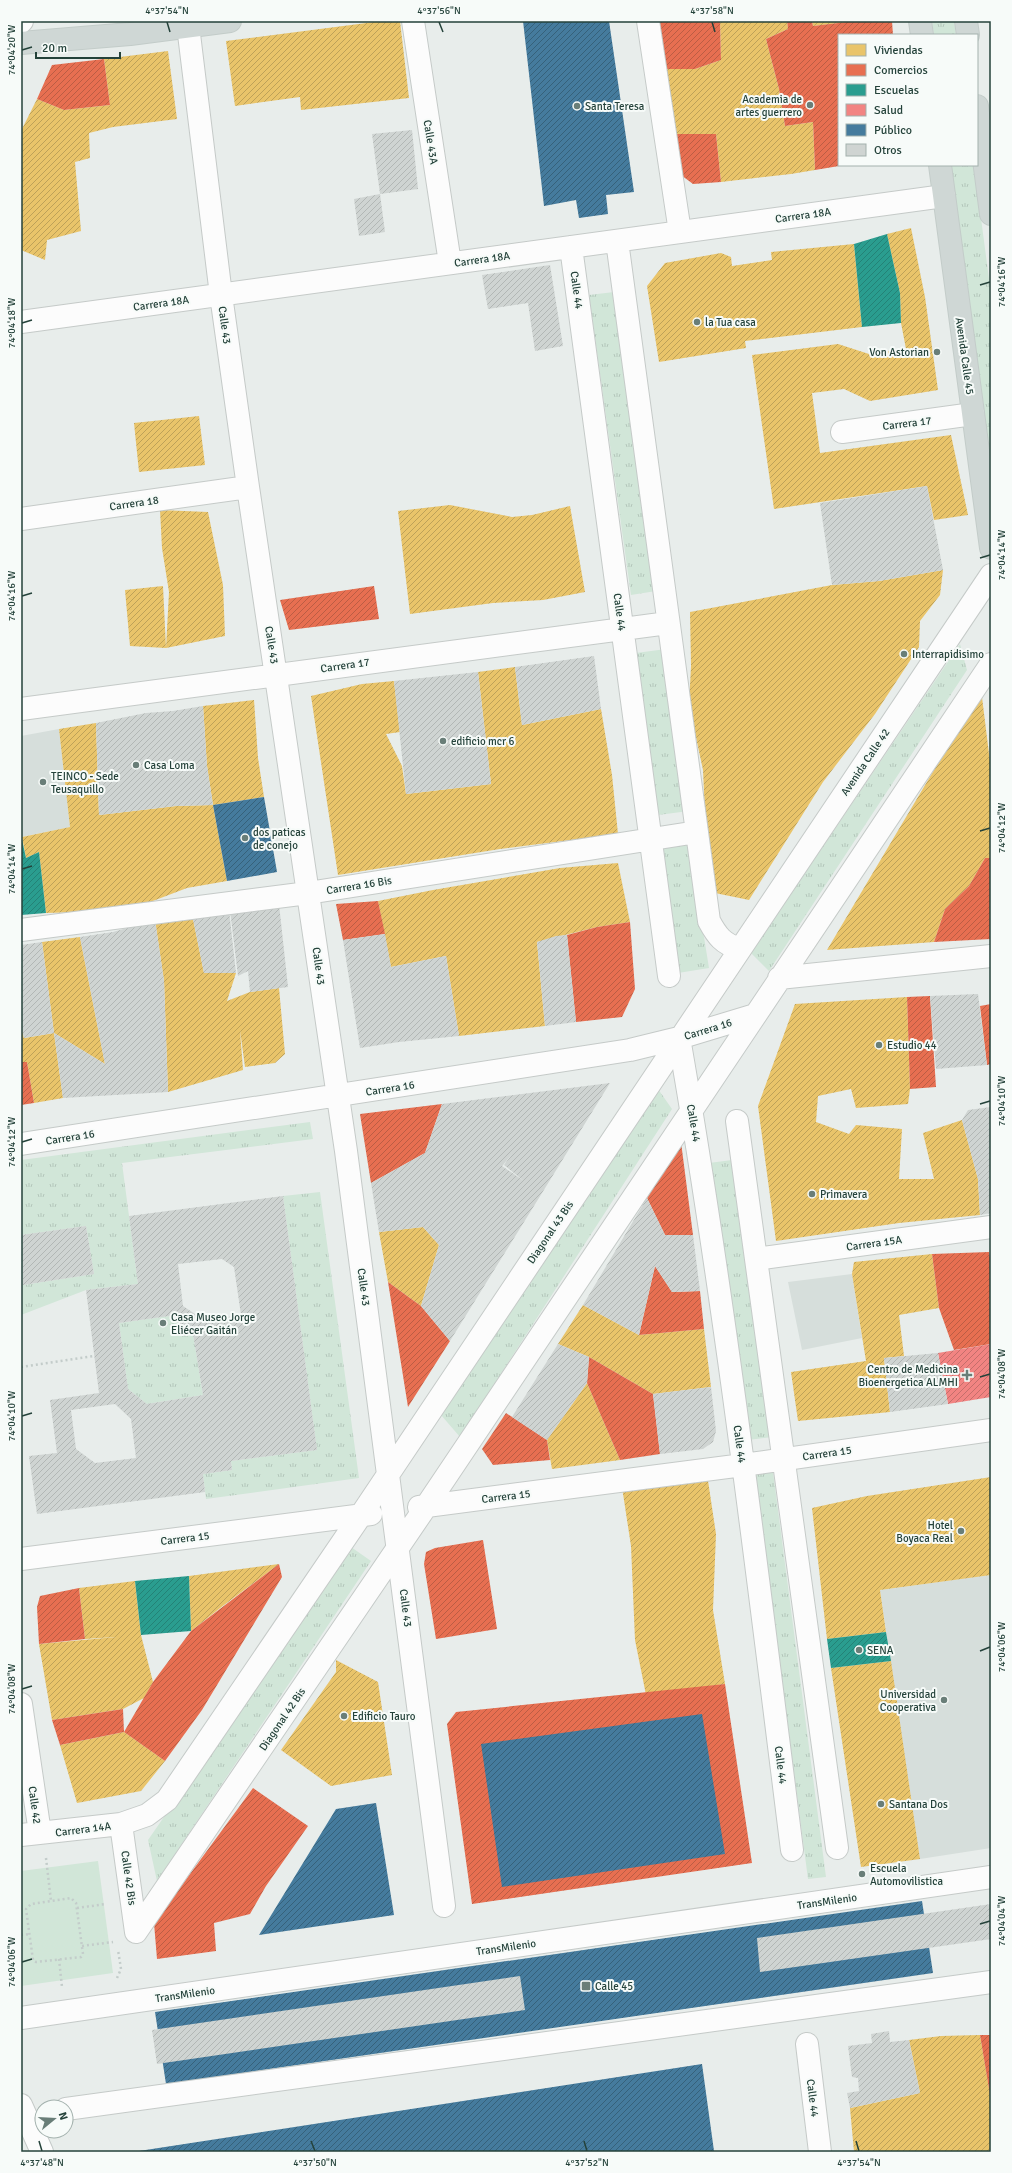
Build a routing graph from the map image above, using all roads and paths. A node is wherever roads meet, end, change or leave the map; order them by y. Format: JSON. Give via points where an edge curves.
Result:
{"nodes":[{"id":1,"x":230,"y":21,"type":"edge"},
{"id":2,"x":413,"y":21,"type":"edge"},
{"id":3,"x":648,"y":21,"type":"edge"},
{"id":4,"x":920,"y":21,"type":"edge"},
{"id":5,"x":966,"y":21,"type":"edge"},
{"id":6,"x":188,"y":26,"type":"junction"},
{"id":7,"x":922,"y":34,"type":"edge"},
{"id":8,"x":968,"y":34,"type":"edge"},
{"id":9,"x":21,"y":44,"type":"edge"},
{"id":10,"x":978,"y":113,"type":"edge"},
{"id":11,"x":940,"y":166,"type":"edge"},
{"id":12,"x":944,"y":196,"type":"junction"},
{"id":13,"x":990,"y":203,"type":"edge"},
{"id":14,"x":680,"y":232,"type":"junction"},
{"id":15,"x":617,"y":241,"type":"junction"},
{"id":16,"x":571,"y":247,"type":"junction"},
{"id":17,"x":450,"y":263,"type":"junction"},
{"id":18,"x":221,"y":294,"type":"junction"},
{"id":19,"x":21,"y":322,"type":"edge"},
{"id":20,"x":973,"y":414,"type":"junction"},
{"id":21,"x":842,"y":432,"type":"dead end"},
{"id":22,"x":248,"y":487,"type":"junction"},
{"id":23,"x":21,"y":519,"type":"edge"},
{"id":24,"x":991,"y":548,"type":"edge"},
{"id":25,"x":991,"y":575,"type":"edge"},
{"id":26,"x":668,"y":623,"type":"junction"},
{"id":27,"x":622,"y":628,"type":"junction"},
{"id":28,"x":991,"y":664,"type":"edge"},
{"id":29,"x":276,"y":674,"type":"junction"},
{"id":30,"x":21,"y":709,"type":"edge"},
{"id":31,"x":697,"y":832,"type":"junction"},
{"id":32,"x":650,"y":840,"type":"junction"},
{"id":33,"x":308,"y":893,"type":"junction"},
{"id":34,"x":21,"y":930,"type":"edge"},
{"id":35,"x":740,"y":949,"type":"junction"},
{"id":36,"x":991,"y":956,"type":"edge"},
{"id":37,"x":669,"y":976,"type":"dead end"},
{"id":38,"x":779,"y":978,"type":"junction"},
{"id":39,"x":755,"y":1015,"type":"junction"},
{"id":40,"x":679,"y":1038,"type":"junction"},
{"id":41,"x":338,"y":1096,"type":"junction"},
{"id":42,"x":692,"y":1112,"type":"junction"},
{"id":43,"x":737,"y":1121,"type":"dead end"},
{"id":44,"x":21,"y":1144,"type":"edge"},
{"id":45,"x":991,"y":1227,"type":"edge"},
{"id":46,"x":756,"y":1259,"type":"junction"},
{"id":47,"x":94,"y":1356,"type":"dead end"},
{"id":48,"x":21,"y":1367,"type":"edge"},
{"id":49,"x":991,"y":1430,"type":"edge"},
{"id":50,"x":784,"y":1460,"type":"junction"},
{"id":51,"x":743,"y":1465,"type":"junction"},
{"id":52,"x":389,"y":1473,"type":"junction"},
{"id":53,"x":427,"y":1505,"type":"junction"},
{"id":54,"x":392,"y":1511,"type":"junction"},
{"id":55,"x":361,"y":1515,"type":"junction"},
{"id":56,"x":398,"y":1548,"type":"junction"},
{"id":57,"x":21,"y":1559,"type":"edge"},
{"id":58,"x":21,"y":1704,"type":"edge"},
{"id":59,"x":121,"y":1824,"type":"junction"},
{"id":60,"x":30,"y":1834,"type":"edge"},
{"id":61,"x":837,"y":1848,"type":"dead end"},
{"id":62,"x":792,"y":1850,"type":"dead end"},
{"id":63,"x":53,"y":1857,"type":"dead end"},
{"id":64,"x":46,"y":1858,"type":"junction"},
{"id":65,"x":40,"y":1859,"type":"dead end"},
{"id":66,"x":991,"y":1877,"type":"edge"},
{"id":67,"x":51,"y":1901,"type":"junction"},
{"id":68,"x":112,"y":1903,"type":"dead end"},
{"id":69,"x":444,"y":1906,"type":"dead end"},
{"id":70,"x":77,"y":1908,"type":"junction"},
{"id":71,"x":30,"y":1934,"type":"junction"},
{"id":72,"x":21,"y":1935,"type":"edge"},
{"id":73,"x":127,"y":1937,"type":"junction"},
{"id":74,"x":82,"y":1946,"type":"junction"},
{"id":75,"x":118,"y":1948,"type":"dead end"},
{"id":76,"x":59,"y":1959,"type":"junction"},
{"id":77,"x":113,"y":1981,"type":"dead end"},
{"id":78,"x":991,"y":1982,"type":"edge"},
{"id":79,"x":70,"y":1988,"type":"dead end"},
{"id":80,"x":63,"y":1989,"type":"junction"},
{"id":81,"x":56,"y":1990,"type":"dead end"},
{"id":82,"x":21,"y":2018,"type":"edge"},
{"id":83,"x":807,"y":2044,"type":"dead end"},
{"id":84,"x":74,"y":2107,"type":"edge"},
{"id":85,"x":27,"y":2111,"type":"edge"},
{"id":86,"x":42,"y":2152,"type":"edge"},
{"id":87,"x":820,"y":2152,"type":"edge"}],
"edges":[{"from":1,"to":6,"type":"main road"},
{"from":2,"to":17,"type":"street","name":"Calle 43A"},
{"from":3,"to":14,"type":"street"},
{"from":4,"to":7,"type":"main road"},
{"from":5,"to":8,"type":"main road"},
{"from":6,"to":9,"type":"main road"},
{"from":6,"to":18,"type":"street","name":"Calle 43"},
{"from":10,"to":13,"type":"main road"},
{"from":11,"to":12,"type":"main road","name":"Avenida Calle 45"},
{"from":12,"to":14,"type":"street","name":"Carrera 18A"},
{"from":12,"to":20,"type":"main road","name":"Avenida Calle 45"},
{"from":14,"to":15,"type":"street","name":"Carrera 18A"},
{"from":15,"to":16,"type":"street","name":"Carrera 18A"},
{"from":15,"to":26,"type":"street"},
{"from":16,"to":17,"type":"street","name":"Carrera 18A"},
{"from":16,"to":27,"type":"street","name":"Calle 44"},
{"from":17,"to":18,"type":"street","name":"Carrera 18A"},
{"from":18,"to":19,"type":"street","name":"Carrera 18A"},
{"from":18,"to":22,"type":"street","name":"Calle 43"},
{"from":20,"to":21,"type":"street","name":"Carrera 17"},
{"from":20,"to":24,"type":"main road","name":"Avenida Calle 45"},
{"from":22,"to":23,"type":"street","name":"Carrera 18"},
{"from":22,"to":29,"type":"street","name":"Calle 43"},
{"from":25,"to":35,"type":"street","name":"Avenida Calle 42"},
{"from":26,"to":27,"type":"street","name":"Carrera 17"},
{"from":26,"to":31,"type":"street"},
{"from":27,"to":29,"type":"street","name":"Carrera 17"},
{"from":27,"to":32,"type":"street","name":"Calle 44"},
{"from":28,"to":38,"type":"street"},
{"from":29,"to":30,"type":"street","name":"Carrera 17"},
{"from":29,"to":33,"type":"street","name":"Calle 43"},
{"from":31,"to":32,"type":"street","name":"Carrera 16 Bis"},
{"from":31,"to":35,"type":"street","via":[[709,921],[718,937]]},
{"from":32,"to":33,"type":"street","name":"Carrera 16 Bis"},
{"from":32,"to":37,"type":"street","name":"Calle 44"},
{"from":33,"to":34,"type":"street","name":"Carrera 16 Bis"},
{"from":33,"to":41,"type":"street","name":"Calle 43"},
{"from":35,"to":40,"type":"street","name":"Diagonal 43 Bis"},
{"from":36,"to":38,"type":"street"},
{"from":38,"to":39,"type":"street"},
{"from":39,"to":40,"type":"street","name":"Carrera 16"},
{"from":39,"to":42,"type":"street"},
{"from":40,"to":41,"type":"street","name":"Carrera 16","via":[[630,1050]]},
{"from":40,"to":42,"type":"street","name":"Calle 44"},
{"from":40,"to":52,"type":"street","name":"Diagonal 43 Bis"},
{"from":41,"to":44,"type":"street","name":"Carrera 16"},
{"from":41,"to":52,"type":"street","name":"Calle 43"},
{"from":42,"to":51,"type":"street","name":"Calle 44"},
{"from":42,"to":53,"type":"street"},
{"from":43,"to":46,"type":"street"},
{"from":45,"to":46,"type":"street","name":"Carrera 15A"},
{"from":46,"to":50,"type":"street"},
{"from":47,"to":48,"type":"path"},
{"from":49,"to":50,"type":"street","name":"Carrera 15"},
{"from":50,"to":51,"type":"street","name":"Carrera 15"},
{"from":50,"to":61,"type":"street"},
{"from":51,"to":53,"type":"street","name":"Carrera 15"},
{"from":51,"to":62,"type":"street","name":"Calle 44"},
{"from":52,"to":54,"type":"street","name":"Calle 43"},
{"from":52,"to":55,"type":"street","name":"Diagonal 43 Bis"},
{"from":53,"to":54,"type":"street","name":"Carrera 15"},
{"from":53,"to":56,"type":"street","name":"Diagonal 42 Bis"},
{"from":54,"to":55,"type":"street","name":"Carrera 15"},
{"from":54,"to":56,"type":"street","name":"Calle 43"},
{"from":55,"to":57,"type":"street","name":"Carrera 15"},
{"from":55,"to":59,"type":"street","via":[[167,1800],[147,1815]]},
{"from":56,"to":69,"type":"street","name":"Calle 43"},
{"from":56,"to":73,"type":"street","name":"Diagonal 42 Bis"},
{"from":58,"to":60,"type":"street","name":"Calle 42"},
{"from":59,"to":60,"type":"street","name":"Carrera 14A"},
{"from":59,"to":73,"type":"street","name":"Calle 42 Bis"},
{"from":63,"to":64,"type":"path"},
{"from":64,"to":65,"type":"path"},
{"from":64,"to":67,"type":"path"},
{"from":66,"to":82,"type":"street","name":"TransMilenio"},
{"from":67,"to":70,"type":"path","via":[[71,1898]]},
{"from":67,"to":71,"type":"path","via":[[27,1906]]},
{"from":68,"to":70,"type":"path"},
{"from":70,"to":74,"type":"path"},
{"from":71,"to":72,"type":"path"},
{"from":71,"to":76,"type":"path","via":[[34,1961]]},
{"from":73,"to":74,"type":"path"},
{"from":74,"to":76,"type":"path","via":[[81,1957]]},
{"from":75,"to":77,"type":"path","via":[[121,1973]]},
{"from":76,"to":80,"type":"path"},
{"from":78,"to":84,"type":"street"},
{"from":79,"to":80,"type":"path"},
{"from":80,"to":81,"type":"path"},
{"from":83,"to":87,"type":"street","name":"Calle 44"},
{"from":85,"to":86,"type":"street"}]}
